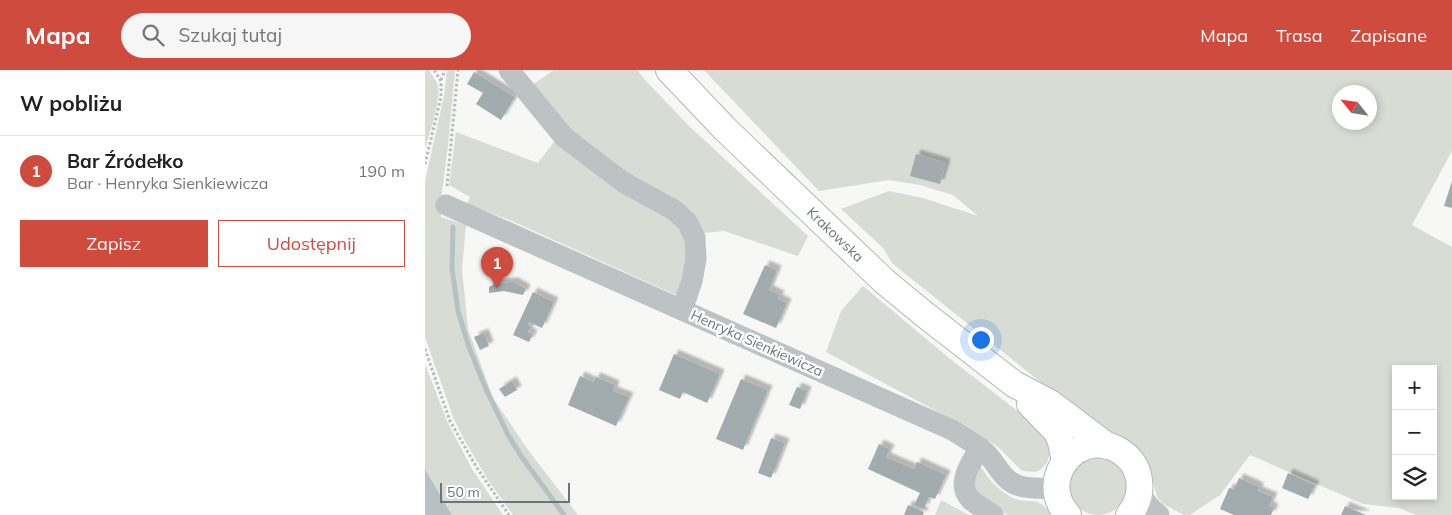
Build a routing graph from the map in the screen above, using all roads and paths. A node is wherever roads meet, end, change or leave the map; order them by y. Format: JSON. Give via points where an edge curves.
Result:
{"nodes":[{"id":1,"x":434,"y":70,"type":"edge"},
{"id":2,"x":445,"y":70,"type":"edge"},
{"id":3,"x":458,"y":70,"type":"edge"},
{"id":4,"x":509,"y":70,"type":"edge"},
{"id":5,"x":669,"y":70,"type":"edge"},
{"id":6,"x":441,"y":81,"type":"junction"},
{"id":7,"x":425,"y":164,"type":"edge"},
{"id":8,"x":445,"y":205,"type":"joint"},
{"id":9,"x":682,"y":310,"type":"junction"},
{"id":10,"x":425,"y":350,"type":"edge"},
{"id":11,"x":1014,"y":384,"type":"junction"},
{"id":12,"x":1107,"y":446,"type":"junction"},
{"id":13,"x":981,"y":448,"type":"junction"},
{"id":14,"x":1065,"y":461,"type":"junction"},
{"id":15,"x":1134,"y":504,"type":"edge"},
{"id":16,"x":1064,"y":508,"type":"edge"},
{"id":17,"x":509,"y":515,"type":"edge"},
{"id":18,"x":993,"y":515,"type":"edge"},
{"id":19,"x":1159,"y":515,"type":"edge"}],
"edges":[{"from":1,"to":6,"type":"path"},
{"from":2,"to":6,"type":"path"},
{"from":3,"to":8,"type":"path"},
{"from":4,"to":9,"type":"street","via":[[564,137],[623,182],[674,210],[687,222],[695,238],[696,259]]},
{"from":5,"to":11,"type":"main road","name":"Krakowska","via":[[726,130],[884,281]]},
{"from":6,"to":7,"type":"path","via":[[441,98]]},
{"from":8,"to":9,"type":"street","name":"Henryka Sienkiewicza"},
{"from":9,"to":13,"type":"street","name":"Henryka Sienkiewicza","via":[[952,430]]},
{"from":10,"to":17,"type":"path","via":[[451,421],[477,468]]},
{"from":11,"to":12,"type":"main road","name":"Krakowska","via":[[1050,403]]},
{"from":11,"to":14,"type":"main road","name":"Krakowska","via":[[1057,432]]},
{"from":12,"to":14,"type":"main road","via":[[1084,447]]},
{"from":12,"to":15,"type":"main road","name":"Krakowska","via":[[1125,455],[1134,466],[1139,479]]},
{"from":13,"to":16,"type":"street","name":"Henryka Sienkiewicza","via":[[1012,483],[1029,488]]},
{"from":13,"to":18,"type":"street","via":[[968,468],[964,485],[969,498]]},
{"from":14,"to":16,"type":"main road","via":[[1059,472]]},
{"from":15,"to":19,"type":"street","via":[[1150,507]]}]}
